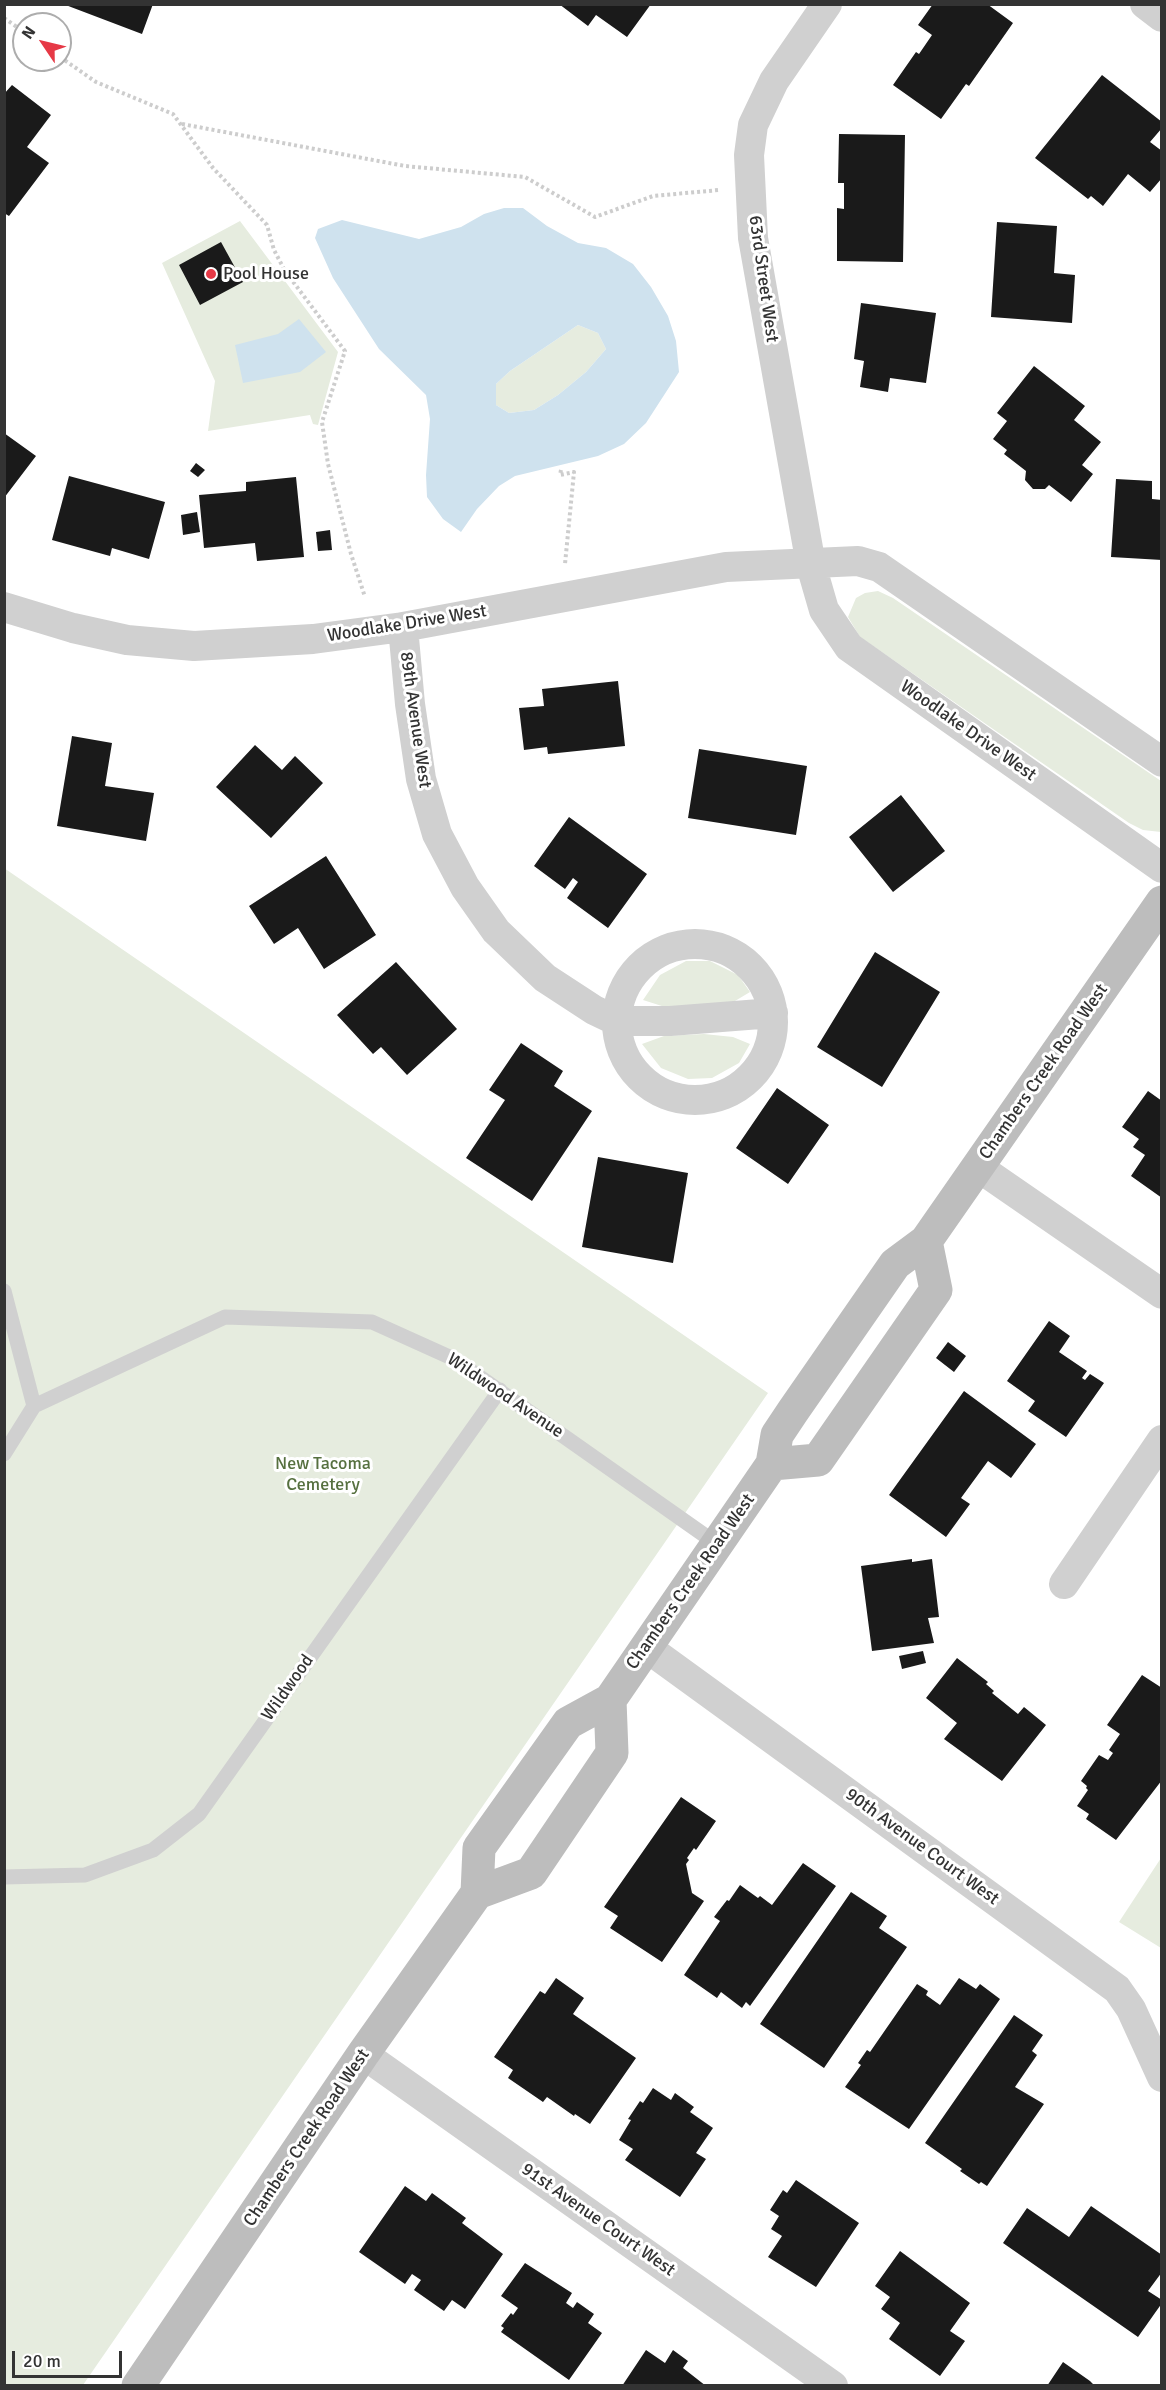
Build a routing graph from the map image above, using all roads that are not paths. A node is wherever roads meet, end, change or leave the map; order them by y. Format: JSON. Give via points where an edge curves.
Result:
{"nodes":[{"id":1,"x":1145,"y":4,"type":"edge"},
{"id":2,"x":822,"y":6,"type":"edge"},
{"id":3,"x":1161,"y":17,"type":"edge"},
{"id":4,"x":811,"y":565,"type":"junction"},
{"id":5,"x":4,"y":607,"type":"edge"},
{"id":6,"x":403,"y":627,"type":"junction"},
{"id":7,"x":1161,"y":762,"type":"edge"},
{"id":8,"x":1161,"y":868,"type":"edge"},
{"id":9,"x":1161,"y":902,"type":"edge"},
{"id":10,"x":773,"y":1013,"type":"junction"},
{"id":11,"x":617,"y":1021,"type":"junction"},
{"id":12,"x":978,"y":1167,"type":"junction"},
{"id":13,"x":926,"y":1241,"type":"junction"},
{"id":14,"x":4,"y":1291,"type":"edge"},
{"id":15,"x":1161,"y":1294,"type":"edge"},
{"id":16,"x":500,"y":1390,"type":"junction"},
{"id":17,"x":34,"y":1406,"type":"junction"},
{"id":18,"x":1161,"y":1440,"type":"edge"},
{"id":19,"x":4,"y":1454,"type":"edge"},
{"id":20,"x":772,"y":1464,"type":"junction"},
{"id":21,"x":717,"y":1544,"type":"junction"},
{"id":22,"x":1064,"y":1584,"type":"dead end"},
{"id":23,"x":646,"y":1647,"type":"junction"},
{"id":24,"x":610,"y":1700,"type":"junction"},
{"id":25,"x":4,"y":1877,"type":"edge"},
{"id":26,"x":477,"y":1893,"type":"junction"},
{"id":27,"x":363,"y":2054,"type":"junction"},
{"id":28,"x":1161,"y":2077,"type":"edge"},
{"id":29,"x":138,"y":2385,"type":"edge"},
{"id":30,"x":833,"y":2385,"type":"edge"}],
"edges":[{"from":1,"to":3,"type":"street"},
{"from":2,"to":4,"type":"street","name":"63rd Street West","via":[[774,81],[753,125],[750,155],[753,238]]},
{"from":4,"to":6,"type":"street","name":"Woodlake Drive West","via":[[726,567]]},
{"from":4,"to":7,"type":"street","name":"Woodlake Drive West","via":[[858,561],[879,567]]},
{"from":4,"to":8,"type":"street","name":"Woodlake Drive West","via":[[824,610],[849,647]]},
{"from":5,"to":6,"type":"street","name":"Woodlake Drive West","via":[[127,640],[194,646],[313,639]]},
{"from":6,"to":11,"type":"street","name":"89th Avenue West","via":[[421,779],[437,834],[465,887],[496,932],[545,978]]},
{"from":9,"to":12,"type":"street","name":"Chambers Creek Road West"},
{"from":10,"to":11,"type":"street","name":"89th Avenue West"},
{"from":10,"to":11,"type":"street","via":[[766,987],[751,966],[730,951],[704,944],[678,945],[654,955],[634,972],[621,996]]},
{"from":10,"to":11,"type":"street","via":[[772,1038],[762,1062],[746,1082],[724,1095],[699,1100],[674,1098],[651,1087],[632,1069],[621,1047]]},
{"from":12,"to":13,"type":"street","name":"Chambers Creek Road West"},
{"from":12,"to":15,"type":"street"},
{"from":13,"to":20,"type":"street","name":"Chambers Creek Road West","via":[[895,1264],[799,1401],[777,1435]]},
{"from":13,"to":20,"type":"street","via":[[936,1290],[916,1319],[818,1460]]},
{"from":14,"to":17,"type":"lane"},
{"from":16,"to":17,"type":"lane","name":"Wildwood Avenue","via":[[454,1359],[372,1322],[225,1317]]},
{"from":16,"to":21,"type":"lane","name":"Wildwood Avenue"},
{"from":16,"to":25,"type":"lane","name":"Wildwood","via":[[199,1814],[153,1850],[85,1875]]},
{"from":17,"to":19,"type":"lane"},
{"from":18,"to":22,"type":"street"},
{"from":20,"to":21,"type":"street","name":"Chambers Creek Road West"},
{"from":21,"to":23,"type":"street","name":"Chambers Creek Road West"},
{"from":23,"to":24,"type":"street","name":"Chambers Creek Road West"},
{"from":23,"to":28,"type":"street","name":"90th Avenue Court West","via":[[1117,1989],[1131,2009]]},
{"from":24,"to":26,"type":"street","name":"Chambers Creek Road West","via":[[568,1723],[479,1848]]},
{"from":24,"to":26,"type":"street","via":[[612,1753],[531,1873]]},
{"from":26,"to":27,"type":"street","name":"Chambers Creek Road West"},
{"from":27,"to":29,"type":"street","name":"Chambers Creek Road West"},
{"from":27,"to":30,"type":"street","name":"91st Avenue Court West"}]}
